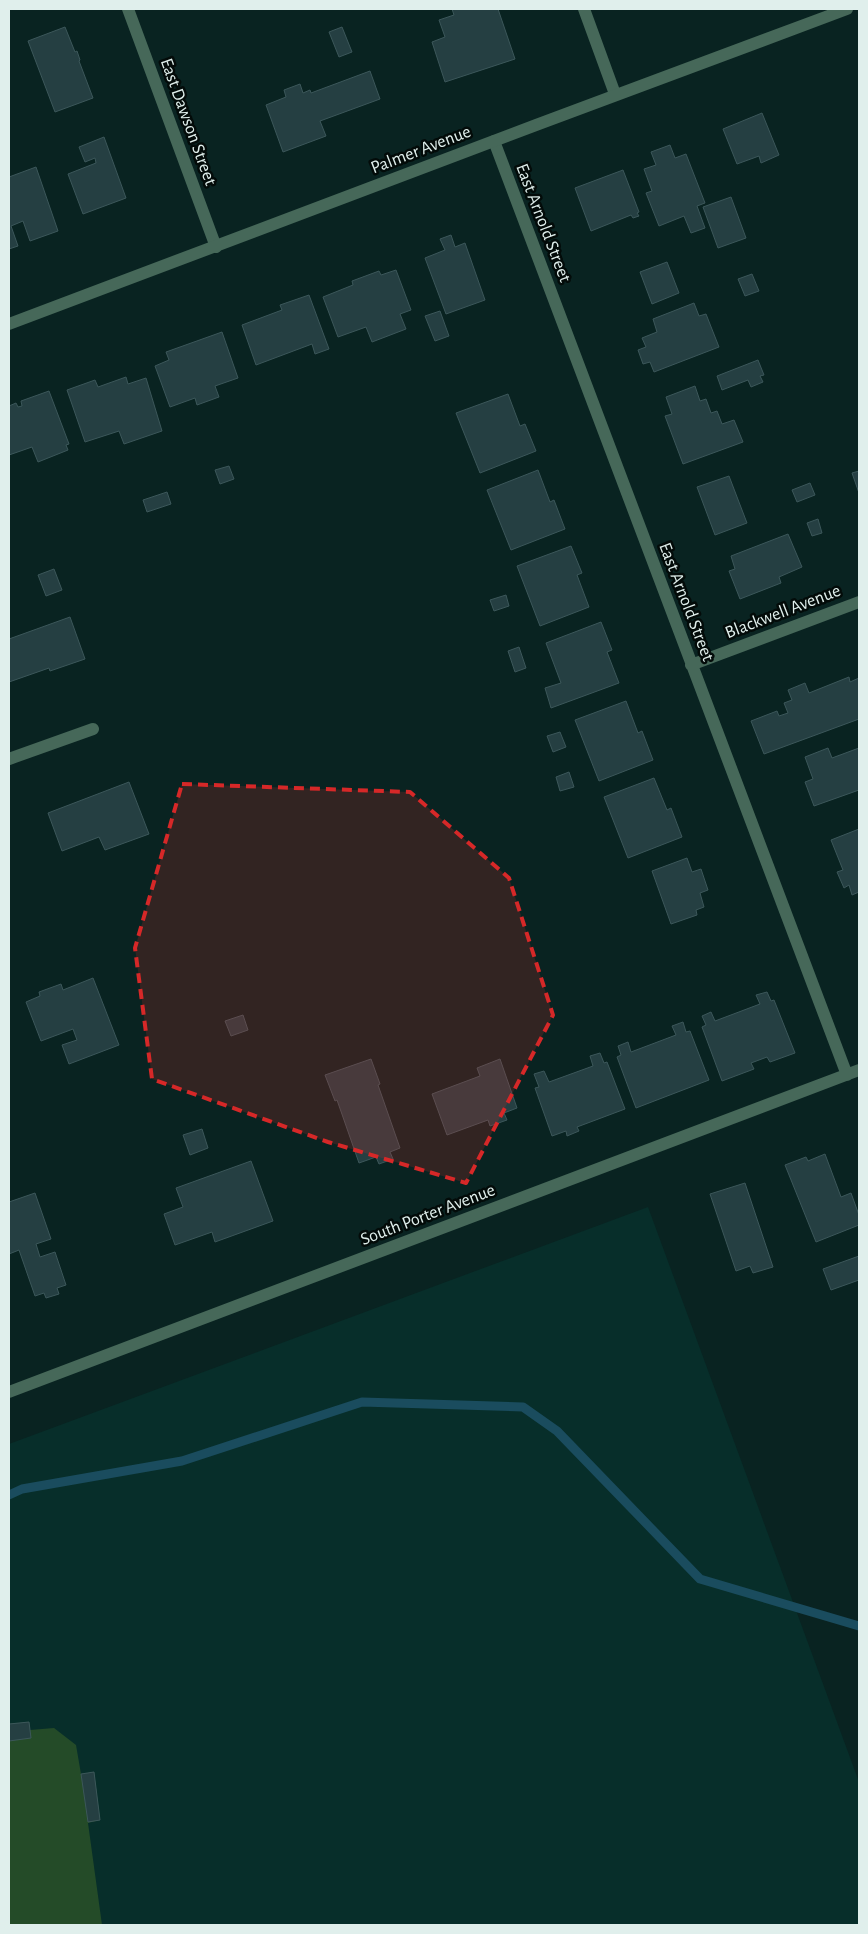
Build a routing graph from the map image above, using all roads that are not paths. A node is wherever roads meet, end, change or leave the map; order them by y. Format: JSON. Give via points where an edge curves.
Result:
{"nodes":[{"id":1,"x":128,"y":9,"type":"edge"},
{"id":2,"x":584,"y":9,"type":"edge"},
{"id":3,"x":846,"y":9,"type":"edge"},
{"id":4,"x":616,"y":94,"type":"junction"},
{"id":5,"x":494,"y":141,"type":"junction"},
{"id":6,"x":216,"y":247,"type":"junction"},
{"id":7,"x":9,"y":324,"type":"edge"},
{"id":8,"x":859,"y":602,"type":"edge"},
{"id":9,"x":691,"y":666,"type":"junction"},
{"id":10,"x":92,"y":729,"type":"dead end"},
{"id":11,"x":9,"y":759,"type":"edge"},
{"id":12,"x":853,"y":1073,"type":"edge"},
{"id":13,"x":9,"y":1392,"type":"edge"}],
"edges":[{"from":1,"to":6,"type":"street","name":"East Dawson Street"},
{"from":2,"to":4,"type":"street"},
{"from":3,"to":4,"type":"street","name":"Palmer Avenue"},
{"from":4,"to":5,"type":"street","name":"Palmer Avenue"},
{"from":5,"to":6,"type":"street","name":"Palmer Avenue"},
{"from":5,"to":9,"type":"street","name":"East Arnold Street"},
{"from":6,"to":7,"type":"street","name":"Palmer Avenue"},
{"from":8,"to":9,"type":"street","name":"Blackwell Avenue"},
{"from":9,"to":12,"type":"street","name":"East Arnold Street"},
{"from":10,"to":11,"type":"street"},
{"from":12,"to":13,"type":"street","name":"South Porter Avenue"}]}
